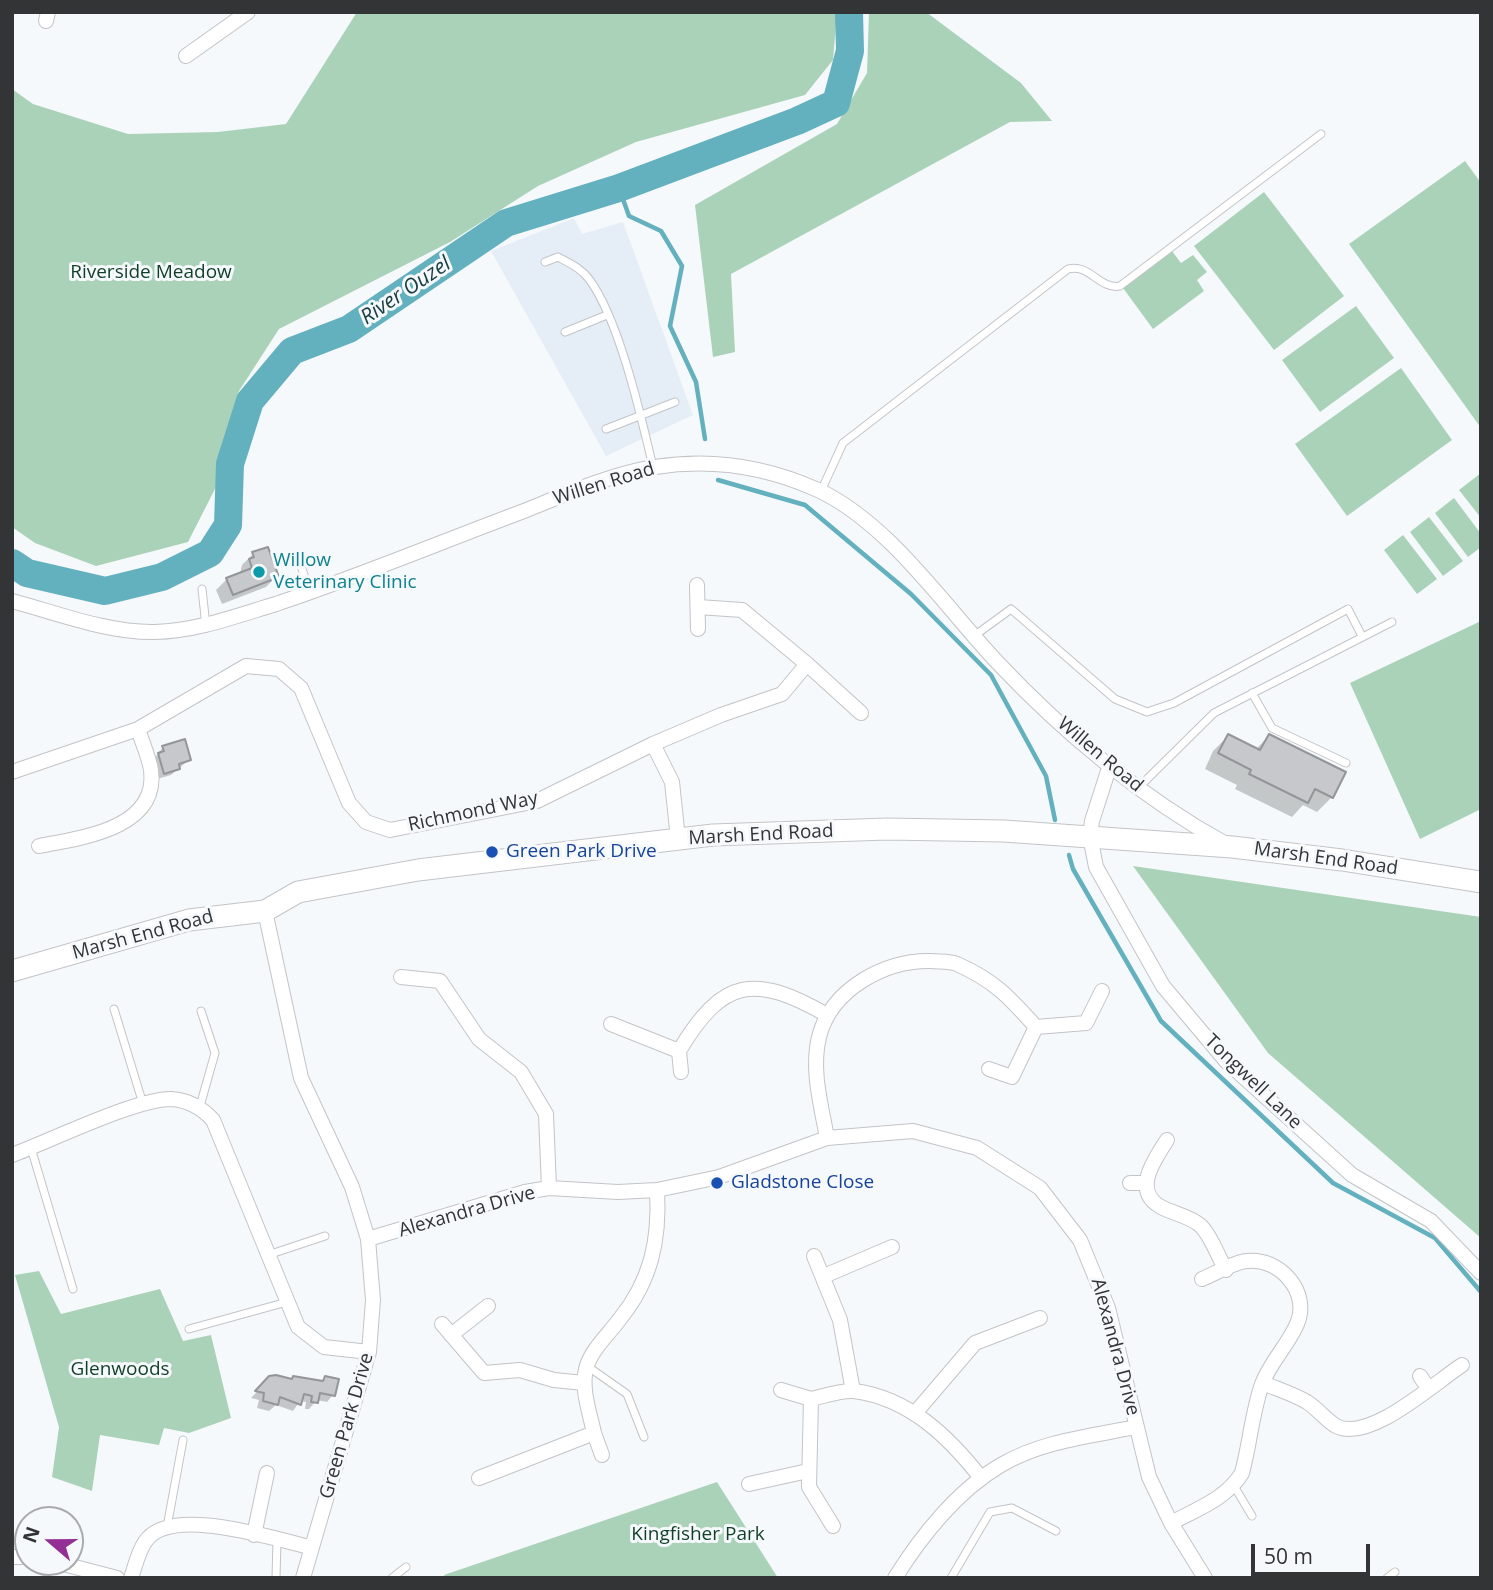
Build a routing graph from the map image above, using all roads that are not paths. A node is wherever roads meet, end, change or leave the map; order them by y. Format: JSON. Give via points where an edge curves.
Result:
{"nodes":[{"id":1,"x":245,"y":13,"type":"edge"},
{"id":2,"x":186,"y":56,"type":"dead end"},
{"id":3,"x":1321,"y":134,"type":"dead end"},
{"id":4,"x":545,"y":262,"type":"dead end"},
{"id":5,"x":607,"y":315,"type":"junction"},
{"id":6,"x":565,"y":332,"type":"dead end"},
{"id":7,"x":675,"y":402,"type":"dead end"},
{"id":8,"x":640,"y":416,"type":"junction"},
{"id":9,"x":607,"y":429,"type":"dead end"},
{"id":10,"x":653,"y":467,"type":"junction"},
{"id":11,"x":821,"y":491,"type":"junction"},
{"id":12,"x":301,"y":566,"type":"dead end"},
{"id":13,"x":697,"y":585,"type":"dead end"},
{"id":14,"x":202,"y":589,"type":"dead end"},
{"id":15,"x":310,"y":593,"type":"junction"},
{"id":16,"x":12,"y":601,"type":"edge"},
{"id":17,"x":698,"y":607,"type":"junction"},
{"id":18,"x":1392,"y":622,"type":"dead end"},
{"id":19,"x":206,"y":626,"type":"junction"},
{"id":20,"x":698,"y":629,"type":"dead end"},
{"id":21,"x":974,"y":636,"type":"junction"},
{"id":22,"x":1363,"y":636,"type":"junction"},
{"id":23,"x":807,"y":664,"type":"junction"},
{"id":24,"x":1252,"y":693,"type":"junction"},
{"id":25,"x":861,"y":713,"type":"dead end"},
{"id":26,"x":138,"y":729,"type":"junction"},
{"id":27,"x":653,"y":744,"type":"junction"},
{"id":28,"x":1346,"y":763,"type":"dead end"},
{"id":29,"x":1110,"y":765,"type":"junction"},
{"id":30,"x":12,"y":772,"type":"edge"},
{"id":31,"x":1139,"y":787,"type":"junction"},
{"id":32,"x":1090,"y":836,"type":"junction"},
{"id":33,"x":678,"y":839,"type":"junction"},
{"id":34,"x":39,"y":846,"type":"dead end"},
{"id":35,"x":1232,"y":847,"type":"junction"},
{"id":36,"x":1481,"y":882,"type":"edge"},
{"id":37,"x":265,"y":911,"type":"junction"},
{"id":38,"x":12,"y":971,"type":"edge"},
{"id":39,"x":401,"y":977,"type":"dead end"},
{"id":40,"x":1102,"y":991,"type":"dead end"},
{"id":41,"x":114,"y":1009,"type":"dead end"},
{"id":42,"x":201,"y":1011,"type":"dead end"},
{"id":43,"x":827,"y":1014,"type":"junction"},
{"id":44,"x":611,"y":1024,"type":"dead end"},
{"id":45,"x":1036,"y":1027,"type":"junction"},
{"id":46,"x":679,"y":1051,"type":"junction"},
{"id":47,"x":989,"y":1069,"type":"dead end"},
{"id":48,"x":681,"y":1072,"type":"dead end"},
{"id":49,"x":143,"y":1104,"type":"junction"},
{"id":50,"x":200,"y":1107,"type":"junction"},
{"id":51,"x":827,"y":1138,"type":"junction"},
{"id":52,"x":1167,"y":1140,"type":"dead end"},
{"id":53,"x":31,"y":1149,"type":"junction"},
{"id":54,"x":12,"y":1155,"type":"edge"},
{"id":55,"x":1130,"y":1183,"type":"dead end"},
{"id":56,"x":1146,"y":1183,"type":"junction"},
{"id":57,"x":549,"y":1188,"type":"junction"},
{"id":58,"x":657,"y":1190,"type":"junction"},
{"id":59,"x":325,"y":1236,"type":"dead end"},
{"id":60,"x":368,"y":1239,"type":"junction"},
{"id":61,"x":892,"y":1247,"type":"dead end"},
{"id":62,"x":268,"y":1255,"type":"junction"},
{"id":63,"x":814,"y":1256,"type":"dead end"},
{"id":64,"x":1226,"y":1270,"type":"junction"},
{"id":65,"x":1481,"y":1273,"type":"edge"},
{"id":66,"x":824,"y":1276,"type":"junction"},
{"id":67,"x":1202,"y":1279,"type":"dead end"},
{"id":68,"x":72,"y":1289,"type":"dead end"},
{"id":69,"x":288,"y":1301,"type":"junction"},
{"id":70,"x":488,"y":1306,"type":"dead end"},
{"id":71,"x":1041,"y":1318,"type":"dead end"},
{"id":72,"x":188,"y":1329,"type":"dead end"},
{"id":73,"x":369,"y":1352,"type":"junction"},
{"id":74,"x":1462,"y":1365,"type":"dead end"},
{"id":75,"x":587,"y":1366,"type":"junction"},
{"id":76,"x":584,"y":1383,"type":"junction"},
{"id":77,"x":1263,"y":1383,"type":"junction"},
{"id":78,"x":781,"y":1390,"type":"dead end"},
{"id":79,"x":852,"y":1391,"type":"junction"},
{"id":80,"x":811,"y":1399,"type":"junction"},
{"id":81,"x":916,"y":1412,"type":"junction"},
{"id":82,"x":1136,"y":1427,"type":"junction"},
{"id":83,"x":594,"y":1433,"type":"junction"},
{"id":84,"x":644,"y":1437,"type":"dead end"},
{"id":85,"x":183,"y":1440,"type":"dead end"},
{"id":86,"x":603,"y":1455,"type":"dead end"},
{"id":87,"x":808,"y":1471,"type":"junction"},
{"id":88,"x":267,"y":1473,"type":"dead end"},
{"id":89,"x":479,"y":1478,"type":"dead end"},
{"id":90,"x":981,"y":1478,"type":"junction"},
{"id":91,"x":749,"y":1484,"type":"dead end"},
{"id":92,"x":1234,"y":1486,"type":"junction"},
{"id":93,"x":1252,"y":1516,"type":"dead end"},
{"id":94,"x":1171,"y":1523,"type":"junction"},
{"id":95,"x":167,"y":1527,"type":"junction"},
{"id":96,"x":833,"y":1527,"type":"dead end"},
{"id":97,"x":1056,"y":1531,"type":"dead end"},
{"id":98,"x":254,"y":1535,"type":"junction"},
{"id":99,"x":277,"y":1540,"type":"junction"},
{"id":100,"x":310,"y":1547,"type":"junction"},
{"id":101,"x":406,"y":1567,"type":"dead end"},
{"id":102,"x":84,"y":1569,"type":"edge"},
{"id":103,"x":1395,"y":1572,"type":"dead end"},
{"id":104,"x":117,"y":1578,"type":"edge"},
{"id":105,"x":131,"y":1578,"type":"edge"},
{"id":106,"x":276,"y":1578,"type":"edge"},
{"id":107,"x":303,"y":1578,"type":"edge"},
{"id":108,"x":392,"y":1578,"type":"edge"},
{"id":109,"x":895,"y":1578,"type":"edge"},
{"id":110,"x":951,"y":1578,"type":"edge"},
{"id":111,"x":1205,"y":1578,"type":"edge"},
{"id":112,"x":1387,"y":1578,"type":"edge"}],
"edges":[{"from":1,"to":2,"type":"street"},
{"from":3,"to":11,"type":"lane","via":[[1121,286],[1107,285],[1077,267],[1068,269],[843,443]]},
{"from":4,"to":5,"type":"lane","via":[[558,257],[577,267]]},
{"from":5,"to":6,"type":"lane"},
{"from":5,"to":8,"type":"lane"},
{"from":7,"to":8,"type":"lane"},
{"from":8,"to":9,"type":"lane"},
{"from":8,"to":10,"type":"lane"},
{"from":10,"to":11,"type":"street","name":"Willen Road","via":[[734,464]]},
{"from":10,"to":15,"type":"street","name":"Willen Road","via":[[581,489]]},
{"from":11,"to":21,"type":"street","name":"Willen Road","via":[[869,525]]},
{"from":12,"to":15,"type":"lane"},
{"from":13,"to":17,"type":"street"},
{"from":14,"to":19,"type":"lane"},
{"from":15,"to":19,"type":"street","name":"Willen Road"},
{"from":16,"to":19,"type":"street","name":"Willen Road","via":[[103,625],[153,632]]},
{"from":17,"to":20,"type":"street"},
{"from":17,"to":23,"type":"street","via":[[742,610]]},
{"from":18,"to":22,"type":"lane"},
{"from":21,"to":22,"type":"lane","via":[[1011,609],[1115,699],[1147,712],[1174,703],[1348,609]]},
{"from":21,"to":29,"type":"street","name":"Willen Road"},
{"from":22,"to":24,"type":"lane"},
{"from":23,"to":25,"type":"street"},
{"from":23,"to":27,"type":"street","name":"Richmond Way","via":[[782,694]]},
{"from":24,"to":28,"type":"lane","via":[[1272,728]]},
{"from":24,"to":31,"type":"lane","via":[[1214,713]]},
{"from":26,"to":27,"type":"street","name":"Richmond Way","via":[[246,666],[279,668],[301,688],[349,803],[366,822],[390,830],[537,801]]},
{"from":26,"to":30,"type":"street","name":"Richmond Way"},
{"from":26,"to":34,"type":"street","via":[[151,772],[149,795],[139,812],[120,826]]},
{"from":27,"to":33,"type":"street","via":[[672,782]]},
{"from":29,"to":31,"type":"street","name":"Willen Road"},
{"from":29,"to":32,"type":"street"},
{"from":31,"to":35,"type":"street","name":"Willen Road"},
{"from":32,"to":33,"type":"street","name":"Marsh End Road","via":[[887,829]]},
{"from":32,"to":35,"type":"street","name":"Marsh End Road"},
{"from":32,"to":65,"type":"street","name":"Tongwell Lane","via":[[1096,867],[1163,986],[1226,1061],[1352,1175],[1430,1221]]},
{"from":33,"to":37,"type":"street","name":"Marsh End Road","via":[[418,870],[298,892]]},
{"from":35,"to":36,"type":"street","name":"Marsh End Road"},
{"from":37,"to":38,"type":"street","name":"Marsh End Road","via":[[189,920]]},
{"from":37,"to":60,"type":"street","name":"Green Park Drive","via":[[301,1078],[352,1187]]},
{"from":39,"to":57,"type":"street","via":[[440,981],[479,1039],[521,1072],[546,1114]]},
{"from":40,"to":45,"type":"street","via":[[1086,1023]]},
{"from":41,"to":49,"type":"lane"},
{"from":42,"to":50,"type":"lane","via":[[215,1053]]},
{"from":43,"to":45,"type":"street","via":[[859,981],[906,960],[954,962],[1000,987]]},
{"from":43,"to":46,"type":"street","via":[[791,995],[758,986],[725,995],[698,1019]]},
{"from":43,"to":51,"type":"street","via":[[815,1073]]},
{"from":44,"to":46,"type":"street"},
{"from":45,"to":47,"type":"street","via":[[1012,1077]]},
{"from":46,"to":48,"type":"street"},
{"from":49,"to":50,"type":"street","via":[[171,1099]]},
{"from":49,"to":53,"type":"street"},
{"from":50,"to":62,"type":"street","via":[[213,1120]]},
{"from":51,"to":58,"type":"street","name":"Alexandra Drive","via":[[719,1177]]},
{"from":51,"to":82,"type":"street","name":"Alexandra Drive","via":[[913,1131],[977,1149],[1040,1188],[1080,1240],[1095,1272]]},
{"from":52,"to":56,"type":"street"},
{"from":53,"to":54,"type":"street"},
{"from":53,"to":68,"type":"lane"},
{"from":55,"to":56,"type":"street"},
{"from":56,"to":64,"type":"street","via":[[1150,1198],[1160,1206],[1202,1227]]},
{"from":57,"to":58,"type":"street","name":"Alexandra Drive"},
{"from":57,"to":60,"type":"street","name":"Alexandra Drive"},
{"from":58,"to":75,"type":"street","via":[[659,1218],[651,1268],[634,1302]]},
{"from":59,"to":62,"type":"lane"},
{"from":60,"to":73,"type":"street","name":"Green Park Drive","via":[[373,1300]]},
{"from":61,"to":66,"type":"street"},
{"from":62,"to":69,"type":"street"},
{"from":63,"to":66,"type":"street"},
{"from":64,"to":67,"type":"street"},
{"from":64,"to":77,"type":"street","via":[[1246,1261],[1273,1264],[1292,1282],[1301,1303],[1298,1323],[1270,1364]]},
{"from":66,"to":79,"type":"street","via":[[840,1320]]},
{"from":69,"to":72,"type":"lane"},
{"from":69,"to":73,"type":"street","via":[[299,1327],[324,1347]]},
{"from":70,"to":76,"type":"street","via":[[447,1330],[484,1373],[520,1370]]},
{"from":71,"to":81,"type":"street","via":[[975,1343]]},
{"from":73,"to":100,"type":"street","name":"Green Park Drive"},
{"from":74,"to":77,"type":"street","via":[[1424,1382],[1370,1427],[1354,1431],[1336,1426],[1308,1403]]},
{"from":75,"to":76,"type":"street"},
{"from":75,"to":84,"type":"lane","via":[[627,1394]]},
{"from":76,"to":83,"type":"street"},
{"from":77,"to":92,"type":"street","via":[[1242,1473]]},
{"from":78,"to":80,"type":"street"},
{"from":79,"to":80,"type":"street"},
{"from":79,"to":81,"type":"street"},
{"from":80,"to":87,"type":"street"},
{"from":81,"to":90,"type":"street","via":[[961,1451]]},
{"from":82,"to":90,"type":"street","via":[[1035,1450]]},
{"from":82,"to":94,"type":"street","name":"Alexandra Drive","via":[[1149,1477]]},
{"from":83,"to":86,"type":"street"},
{"from":83,"to":89,"type":"street"},
{"from":85,"to":95,"type":"lane"},
{"from":87,"to":91,"type":"street"},
{"from":87,"to":96,"type":"street","via":[[809,1487]]},
{"from":88,"to":98,"type":"street"},
{"from":90,"to":109,"type":"street","via":[[929,1530]]},
{"from":92,"to":93,"type":"lane"},
{"from":92,"to":94,"type":"street"},
{"from":94,"to":111,"type":"street","name":"Alexandra Drive"},
{"from":95,"to":98,"type":"street","via":[[194,1523]]},
{"from":95,"to":105,"type":"street","via":[[145,1540]]},
{"from":97,"to":110,"type":"lane","via":[[1012,1508],[990,1512]]},
{"from":98,"to":99,"type":"street"},
{"from":99,"to":100,"type":"street"},
{"from":99,"to":106,"type":"lane"},
{"from":100,"to":107,"type":"street","name":"Green Park Drive"},
{"from":101,"to":108,"type":"lane"},
{"from":102,"to":104,"type":"street"},
{"from":103,"to":112,"type":"lane"}]}
